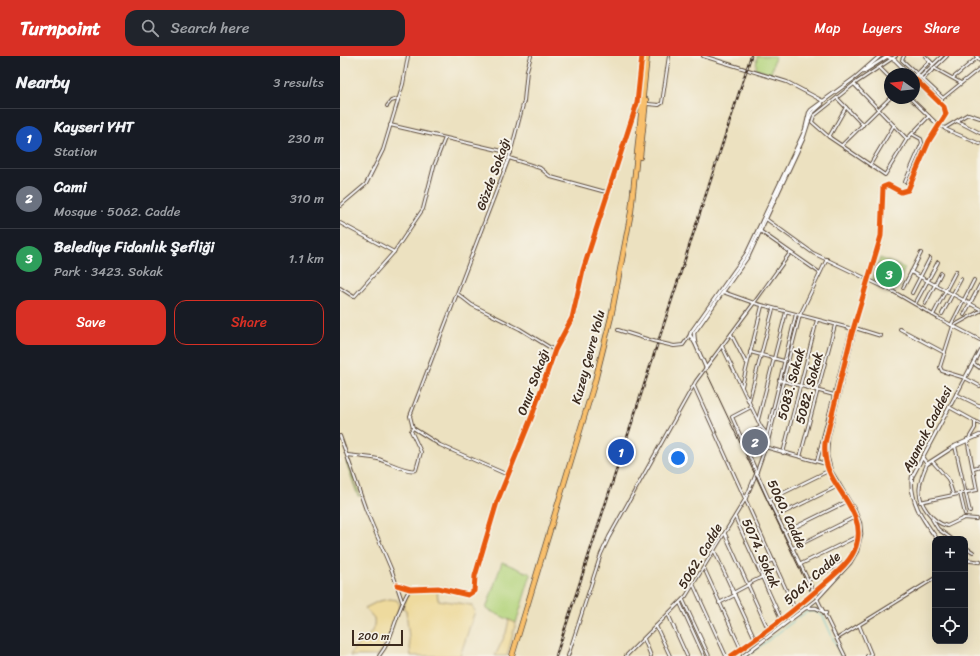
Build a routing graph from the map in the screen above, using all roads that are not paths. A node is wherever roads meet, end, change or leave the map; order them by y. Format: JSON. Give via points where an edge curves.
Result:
{"nodes":[{"id":1,"x":408,"y":56,"type":"edge"},
{"id":2,"x":531,"y":56,"type":"edge"},
{"id":3,"x":642,"y":56,"type":"edge"},
{"id":4,"x":648,"y":56,"type":"edge"},
{"id":5,"x":669,"y":56,"type":"edge"},
{"id":6,"x":703,"y":56,"type":"edge"},
{"id":7,"x":880,"y":56,"type":"edge"},
{"id":8,"x":887,"y":56,"type":"edge"},
{"id":9,"x":904,"y":56,"type":"edge"},
{"id":10,"x":925,"y":56,"type":"edge"},
{"id":11,"x":942,"y":56,"type":"edge"},
{"id":12,"x":947,"y":56,"type":"edge"},
{"id":13,"x":709,"y":57,"type":"edge"},
{"id":14,"x":977,"y":57,"type":"edge"},
{"id":15,"x":894,"y":58,"type":"edge"},
{"id":16,"x":980,"y":60,"type":"edge"},
{"id":17,"x":930,"y":61,"type":"junction"},
{"id":18,"x":933,"y":64,"type":"junction"},
{"id":19,"x":880,"y":68,"type":"junction"},
{"id":20,"x":903,"y":68,"type":"edge"},
{"id":21,"x":911,"y":68,"type":"edge"},
{"id":22,"x":934,"y":68,"type":"junction"},
{"id":23,"x":980,"y":68,"type":"edge"},
{"id":24,"x":920,"y":71,"type":"edge"},
{"id":25,"x":884,"y":72,"type":"edge"},
{"id":26,"x":921,"y":76,"type":"joint"},
{"id":27,"x":856,"y":77,"type":"junction"},
{"id":28,"x":923,"y":78,"type":"junction"},
{"id":29,"x":953,"y":78,"type":"junction"},
{"id":30,"x":962,"y":83,"type":"junction"},
{"id":31,"x":854,"y":84,"type":"junction"},
{"id":32,"x":920,"y":85,"type":"edge"},
{"id":33,"x":837,"y":98,"type":"junction"},
{"id":34,"x":398,"y":99,"type":"junction"},
{"id":35,"x":824,"y":102,"type":"junction"},
{"id":36,"x":648,"y":104,"type":"dead end"},
{"id":37,"x":884,"y":104,"type":"edge"},
{"id":38,"x":916,"y":104,"type":"edge"},
{"id":39,"x":387,"y":106,"type":"dead end"},
{"id":40,"x":846,"y":107,"type":"junction"},
{"id":41,"x":879,"y":109,"type":"junction"},
{"id":42,"x":929,"y":116,"type":"junction"},
{"id":43,"x":980,"y":118,"type":"edge"},
{"id":44,"x":957,"y":121,"type":"junction"},
{"id":45,"x":936,"y":123,"type":"dead end"},
{"id":46,"x":390,"y":125,"type":"junction"},
{"id":47,"x":863,"y":125,"type":"junction"},
{"id":48,"x":894,"y":125,"type":"junction"},
{"id":49,"x":939,"y":126,"type":"junction"},
{"id":50,"x":945,"y":129,"type":"junction"},
{"id":51,"x":980,"y":133,"type":"edge"},
{"id":52,"x":912,"y":134,"type":"junction"},
{"id":53,"x":829,"y":137,"type":"junction"},
{"id":54,"x":445,"y":138,"type":"junction"},
{"id":55,"x":907,"y":139,"type":"junction"},
{"id":56,"x":980,"y":144,"type":"edge"},
{"id":57,"x":842,"y":145,"type":"junction"},
{"id":58,"x":511,"y":153,"type":"junction"},
{"id":59,"x":510,"y":158,"type":"junction"},
{"id":60,"x":870,"y":165,"type":"junction"},
{"id":61,"x":905,"y":182,"type":"dead end"},
{"id":62,"x":608,"y":192,"type":"junction"},
{"id":63,"x":340,"y":206,"type":"edge"},
{"id":64,"x":766,"y":219,"type":"junction"},
{"id":65,"x":340,"y":223,"type":"edge"},
{"id":66,"x":760,"y":231,"type":"junction"},
{"id":67,"x":394,"y":252,"type":"junction"},
{"id":68,"x":790,"y":253,"type":"junction"},
{"id":69,"x":921,"y":253,"type":"dead end"},
{"id":70,"x":930,"y":258,"type":"dead end"},
{"id":71,"x":827,"y":260,"type":"junction"},
{"id":72,"x":938,"y":262,"type":"dead end"},
{"id":73,"x":956,"y":271,"type":"dead end"},
{"id":74,"x":820,"y":272,"type":"junction"},
{"id":75,"x":911,"y":272,"type":"junction"},
{"id":76,"x":941,"y":273,"type":"dead end"},
{"id":77,"x":920,"y":277,"type":"junction"},
{"id":78,"x":961,"y":279,"type":"dead end"},
{"id":79,"x":869,"y":280,"type":"junction"},
{"id":80,"x":974,"y":280,"type":"dead end"},
{"id":81,"x":928,"y":281,"type":"junction"},
{"id":82,"x":935,"y":285,"type":"junction"},
{"id":83,"x":980,"y":285,"type":"edge"},
{"id":84,"x":340,"y":288,"type":"edge"},
{"id":85,"x":903,"y":288,"type":"dead end"},
{"id":86,"x":946,"y":290,"type":"junction"},
{"id":87,"x":722,"y":292,"type":"junction"},
{"id":88,"x":912,"y":293,"type":"dead end"},
{"id":89,"x":458,"y":294,"type":"junction"},
{"id":90,"x":953,"y":294,"type":"junction"},
{"id":91,"x":964,"y":300,"type":"junction"},
{"id":92,"x":754,"y":303,"type":"junction"},
{"id":93,"x":915,"y":304,"type":"junction"},
{"id":94,"x":925,"y":304,"type":"dead end"},
{"id":95,"x":970,"y":304,"type":"junction"},
{"id":96,"x":980,"y":305,"type":"edge"},
{"id":97,"x":762,"y":306,"type":"junction"},
{"id":98,"x":773,"y":308,"type":"junction"},
{"id":99,"x":979,"y":309,"type":"edge"},
{"id":100,"x":786,"y":312,"type":"junction"},
{"id":101,"x":796,"y":314,"type":"junction"},
{"id":102,"x":942,"y":314,"type":"dead end"},
{"id":103,"x":800,"y":315,"type":"junction"},
{"id":104,"x":933,"y":315,"type":"junction"},
{"id":105,"x":964,"y":315,"type":"dead end"},
{"id":106,"x":817,"y":320,"type":"junction"},
{"id":107,"x":835,"y":324,"type":"junction"},
{"id":108,"x":952,"y":325,"type":"junction"},
{"id":109,"x":854,"y":329,"type":"junction"},
{"id":110,"x":900,"y":329,"type":"dead end"},
{"id":111,"x":618,"y":330,"type":"dead end"},
{"id":112,"x":731,"y":334,"type":"junction"},
{"id":113,"x":854,"y":334,"type":"junction"},
{"id":114,"x":690,"y":335,"type":"junction"},
{"id":115,"x":881,"y":336,"type":"dead end"},
{"id":116,"x":980,"y":340,"type":"edge"},
{"id":117,"x":695,"y":343,"type":"junction"},
{"id":118,"x":722,"y":346,"type":"junction"},
{"id":119,"x":555,"y":350,"type":"junction"},
{"id":120,"x":980,"y":350,"type":"edge"},
{"id":121,"x":750,"y":352,"type":"junction"},
{"id":122,"x":945,"y":353,"type":"junction"},
{"id":123,"x":761,"y":355,"type":"junction"},
{"id":124,"x":774,"y":359,"type":"junction"},
{"id":125,"x":784,"y":361,"type":"junction"},
{"id":126,"x":788,"y":362,"type":"junction"},
{"id":127,"x":747,"y":363,"type":"junction"},
{"id":128,"x":973,"y":364,"type":"junction"},
{"id":129,"x":706,"y":368,"type":"junction"},
{"id":130,"x":980,"y":368,"type":"edge"},
{"id":131,"x":965,"y":378,"type":"junction"},
{"id":132,"x":779,"y":380,"type":"junction"},
{"id":133,"x":783,"y":381,"type":"junction"},
{"id":134,"x":694,"y":386,"type":"junction"},
{"id":135,"x":800,"y":386,"type":"junction"},
{"id":136,"x":980,"y":386,"type":"edge"},
{"id":137,"x":741,"y":387,"type":"junction"},
{"id":138,"x":818,"y":390,"type":"junction"},
{"id":139,"x":956,"y":394,"type":"junction"},
{"id":140,"x":835,"y":395,"type":"junction"},
{"id":141,"x":749,"y":402,"type":"junction"},
{"id":142,"x":980,"y":406,"type":"edge"},
{"id":143,"x":752,"y":407,"type":"junction"},
{"id":144,"x":949,"y":407,"type":"junction"},
{"id":145,"x":758,"y":420,"type":"junction"},
{"id":146,"x":975,"y":421,"type":"junction"},
{"id":147,"x":980,"y":424,"type":"edge"},
{"id":148,"x":761,"y":427,"type":"junction"},
{"id":149,"x":413,"y":428,"type":"junction"},
{"id":150,"x":766,"y":434,"type":"junction"},
{"id":151,"x":980,"y":435,"type":"edge"},
{"id":152,"x":340,"y":436,"type":"edge"},
{"id":153,"x":741,"y":437,"type":"junction"},
{"id":154,"x":769,"y":437,"type":"junction"},
{"id":155,"x":968,"y":439,"type":"junction"},
{"id":156,"x":955,"y":446,"type":"junction"},
{"id":157,"x":765,"y":447,"type":"junction"},
{"id":158,"x":783,"y":453,"type":"junction"},
{"id":159,"x":347,"y":455,"type":"junction"},
{"id":160,"x":800,"y":457,"type":"junction"},
{"id":161,"x":922,"y":457,"type":"junction"},
{"id":162,"x":932,"y":461,"type":"junction"},
{"id":163,"x":817,"y":462,"type":"junction"},
{"id":164,"x":826,"y":464,"type":"junction"},
{"id":165,"x":927,"y":464,"type":"junction"},
{"id":166,"x":980,"y":466,"type":"edge"},
{"id":167,"x":974,"y":468,"type":"junction"},
{"id":168,"x":757,"y":471,"type":"junction"},
{"id":169,"x":828,"y":471,"type":"junction"},
{"id":170,"x":508,"y":475,"type":"junction"},
{"id":171,"x":836,"y":487,"type":"junction"},
{"id":172,"x":966,"y":492,"type":"junction"},
{"id":173,"x":960,"y":493,"type":"junction"},
{"id":174,"x":953,"y":494,"type":"junction"},
{"id":175,"x":746,"y":498,"type":"junction"},
{"id":176,"x":769,"y":500,"type":"junction"},
{"id":177,"x":846,"y":502,"type":"junction"},
{"id":178,"x":920,"y":502,"type":"junction"},
{"id":179,"x":970,"y":512,"type":"dead end"},
{"id":180,"x":965,"y":514,"type":"dead end"},
{"id":181,"x":735,"y":516,"type":"junction"},
{"id":182,"x":777,"y":516,"type":"junction"},
{"id":183,"x":855,"y":517,"type":"junction"},
{"id":184,"x":932,"y":517,"type":"junction"},
{"id":185,"x":976,"y":519,"type":"dead end"},
{"id":186,"x":785,"y":532,"type":"junction"},
{"id":187,"x":724,"y":533,"type":"junction"},
{"id":188,"x":858,"y":536,"type":"junction"},
{"id":189,"x":935,"y":536,"type":"edge"},
{"id":190,"x":948,"y":536,"type":"edge"},
{"id":191,"x":793,"y":548,"type":"junction"},
{"id":192,"x":714,"y":550,"type":"junction"},
{"id":193,"x":968,"y":550,"type":"edge"},
{"id":194,"x":973,"y":552,"type":"dead end"},
{"id":195,"x":772,"y":560,"type":"junction"},
{"id":196,"x":968,"y":560,"type":"edge"},
{"id":197,"x":848,"y":561,"type":"junction"},
{"id":198,"x":980,"y":562,"type":"edge"},
{"id":199,"x":801,"y":564,"type":"junction"},
{"id":200,"x":758,"y":567,"type":"junction"},
{"id":201,"x":704,"y":568,"type":"junction"},
{"id":202,"x":762,"y":577,"type":"junction"},
{"id":203,"x":808,"y":580,"type":"junction"},
{"id":204,"x":932,"y":580,"type":"edge"},
{"id":205,"x":396,"y":585,"type":"junction"},
{"id":206,"x":748,"y":585,"type":"junction"},
{"id":207,"x":694,"y":586,"type":"junction"},
{"id":208,"x":410,"y":588,"type":"junction"},
{"id":209,"x":815,"y":592,"type":"junction"},
{"id":210,"x":734,"y":594,"type":"junction"},
{"id":211,"x":818,"y":598,"type":"junction"},
{"id":212,"x":683,"y":600,"type":"junction"},
{"id":213,"x":402,"y":601,"type":"junction"},
{"id":214,"x":680,"y":603,"type":"junction"},
{"id":215,"x":720,"y":603,"type":"junction"},
{"id":216,"x":806,"y":608,"type":"junction"},
{"id":217,"x":795,"y":609,"type":"junction"},
{"id":218,"x":826,"y":613,"type":"junction"},
{"id":219,"x":668,"y":614,"type":"junction"},
{"id":220,"x":781,"y":619,"type":"junction"},
{"id":221,"x":859,"y":625,"type":"junction"},
{"id":222,"x":656,"y":626,"type":"junction"},
{"id":223,"x":768,"y":629,"type":"junction"},
{"id":224,"x":838,"y":638,"type":"junction"},
{"id":225,"x":644,"y":639,"type":"junction"},
{"id":226,"x":755,"y":640,"type":"junction"},
{"id":227,"x":741,"y":649,"type":"junction"},
{"id":228,"x":630,"y":652,"type":"junction"},
{"id":229,"x":379,"y":656,"type":"edge"},
{"id":230,"x":514,"y":656,"type":"edge"},
{"id":231,"x":568,"y":656,"type":"edge"},
{"id":232,"x":626,"y":656,"type":"edge"},
{"id":233,"x":632,"y":656,"type":"edge"},
{"id":234,"x":652,"y":656,"type":"edge"},
{"id":235,"x":670,"y":656,"type":"edge"},
{"id":236,"x":687,"y":656,"type":"edge"},
{"id":237,"x":704,"y":656,"type":"edge"},
{"id":238,"x":708,"y":656,"type":"edge"},
{"id":239,"x":726,"y":656,"type":"edge"},
{"id":240,"x":731,"y":656,"type":"edge"},
{"id":241,"x":743,"y":656,"type":"edge"},
{"id":242,"x":845,"y":656,"type":"edge"},
{"id":243,"x":867,"y":656,"type":"edge"}],
"edges":[{"from":1,"to":34,"type":"street"},
{"from":2,"to":58,"type":"street","name":"Gözde Sokağı","via":[[524,101]]},
{"from":3,"to":62,"type":"street","name":"Onur Sokağı","via":[[637,103]]},
{"from":4,"to":230,"type":"highway","name":"Kuzey Çevre Yolu","via":[[631,212],[611,317],[593,388]]},
{"from":5,"to":36,"type":"street","via":[[662,103]]},
{"from":6,"to":13,"type":"street"},
{"from":7,"to":27,"type":"street"},
{"from":8,"to":15,"type":"street"},
{"from":8,"to":27,"type":"street"},
{"from":9,"to":21,"type":"street","via":[[902,60]]},
{"from":10,"to":17,"type":"street"},
{"from":11,"to":18,"type":"street"},
{"from":12,"to":22,"type":"street"},
{"from":13,"to":35,"type":"street","via":[[787,82]]},
{"from":14,"to":16,"type":"street"},
{"from":14,"to":29,"type":"street"},
{"from":15,"to":19,"type":"street"},
{"from":15,"to":20,"type":"street"},
{"from":17,"to":18,"type":"street"},
{"from":17,"to":24,"type":"street"},
{"from":18,"to":26,"type":"street"},
{"from":19,"to":25,"type":"street"},
{"from":19,"to":31,"type":"street"},
{"from":22,"to":28,"type":"street"},
{"from":22,"to":29,"type":"street"},
{"from":23,"to":30,"type":"street"},
{"from":26,"to":28,"type":"street"},
{"from":27,"to":35,"type":"street"},
{"from":28,"to":30,"type":"street","via":[[943,98]]},
{"from":29,"to":30,"type":"street"},
{"from":31,"to":33,"type":"street"},
{"from":31,"to":41,"type":"street"},
{"from":32,"to":49,"type":"street","via":[[945,110],[945,116]]},
{"from":33,"to":40,"type":"street"},
{"from":33,"to":53,"type":"street","via":[[814,116],[812,122]]},
{"from":34,"to":39,"type":"street"},
{"from":34,"to":46,"type":"street"},
{"from":35,"to":64,"type":"street","via":[[812,112],[806,132]]},
{"from":35,"to":114,"type":"street","via":[[809,113],[804,130],[747,253]]},
{"from":37,"to":41,"type":"street"},
{"from":38,"to":42,"type":"street"},
{"from":40,"to":47,"type":"street"},
{"from":40,"to":53,"type":"street"},
{"from":41,"to":47,"type":"street"},
{"from":41,"to":48,"type":"street"},
{"from":42,"to":45,"type":"street"},
{"from":42,"to":52,"type":"street"},
{"from":43,"to":44,"type":"street","via":[[966,114]]},
{"from":44,"to":50,"type":"street"},
{"from":44,"to":51,"type":"street"},
{"from":46,"to":54,"type":"street"},
{"from":46,"to":63,"type":"street","via":[[384,148],[369,179]]},
{"from":47,"to":57,"type":"street"},
{"from":48,"to":55,"type":"street"},
{"from":48,"to":60,"type":"street"},
{"from":49,"to":50,"type":"street"},
{"from":49,"to":79,"type":"street","via":[[929,141],[907,191],[900,192],[887,185],[883,187],[880,236]]},
{"from":50,"to":56,"type":"street"},
{"from":52,"to":55,"type":"street"},
{"from":52,"to":61,"type":"street","via":[[921,139],[922,143]]},
{"from":53,"to":57,"type":"street"},
{"from":54,"to":58,"type":"street"},
{"from":54,"to":67,"type":"street","via":[[434,166],[423,209]]},
{"from":55,"to":60,"type":"street","via":[[885,175]]},
{"from":57,"to":60,"type":"street"},
{"from":58,"to":59,"type":"street","name":"Gözde Sokağı"},
{"from":59,"to":62,"type":"street","via":[[540,168],[552,177]]},
{"from":59,"to":89,"type":"street","name":"Gözde Sokağı"},
{"from":62,"to":119,"type":"street","name":"Onur Sokağı","via":[[583,270],[572,318]]},
{"from":64,"to":66,"type":"street"},
{"from":64,"to":71,"type":"street"},
{"from":65,"to":67,"type":"street"},
{"from":66,"to":68,"type":"street"},
{"from":66,"to":87,"type":"street","via":[[746,259]]},
{"from":67,"to":84,"type":"street","via":[[354,297]]},
{"from":68,"to":74,"type":"street"},
{"from":68,"to":92,"type":"street"},
{"from":69,"to":75,"type":"street"},
{"from":70,"to":77,"type":"street"},
{"from":71,"to":74,"type":"street"},
{"from":71,"to":79,"type":"street"},
{"from":72,"to":81,"type":"street"},
{"from":73,"to":86,"type":"street"},
{"from":74,"to":103,"type":"street"},
{"from":75,"to":77,"type":"street"},
{"from":75,"to":85,"type":"street"},
{"from":76,"to":82,"type":"street"},
{"from":77,"to":81,"type":"street"},
{"from":77,"to":88,"type":"street"},
{"from":78,"to":90,"type":"street"},
{"from":79,"to":93,"type":"street"},
{"from":79,"to":109,"type":"street"},
{"from":80,"to":91,"type":"street"},
{"from":81,"to":82,"type":"street"},
{"from":81,"to":93,"type":"street"},
{"from":82,"to":86,"type":"street"},
{"from":82,"to":94,"type":"street"},
{"from":83,"to":95,"type":"street"},
{"from":86,"to":90,"type":"street"},
{"from":86,"to":104,"type":"street"},
{"from":87,"to":92,"type":"street"},
{"from":87,"to":117,"type":"street","via":[[694,333]]},
{"from":89,"to":119,"type":"street","via":[[472,305]]},
{"from":89,"to":149,"type":"street","name":"Gözde Sokağı","via":[[410,416]]},
{"from":90,"to":91,"type":"street"},
{"from":90,"to":102,"type":"street"},
{"from":91,"to":95,"type":"street"},
{"from":91,"to":108,"type":"street"},
{"from":92,"to":97,"type":"street"},
{"from":92,"to":112,"type":"street"},
{"from":93,"to":104,"type":"street"},
{"from":95,"to":99,"type":"street"},
{"from":95,"to":105,"type":"street"},
{"from":96,"to":99,"type":"street"},
{"from":97,"to":98,"type":"street"},
{"from":97,"to":121,"type":"street"},
{"from":98,"to":100,"type":"street"},
{"from":98,"to":123,"type":"street"},
{"from":99,"to":108,"type":"street"},
{"from":100,"to":101,"type":"street"},
{"from":100,"to":124,"type":"street"},
{"from":101,"to":103,"type":"street"},
{"from":101,"to":125,"type":"street"},
{"from":103,"to":106,"type":"street"},
{"from":103,"to":126,"type":"street"},
{"from":104,"to":108,"type":"street"},
{"from":106,"to":107,"type":"street"},
{"from":106,"to":135,"type":"street","name":"5083. Sokak"},
{"from":107,"to":109,"type":"street"},
{"from":107,"to":138,"type":"street","name":"5082. Sokak"},
{"from":108,"to":116,"type":"street"},
{"from":108,"to":122,"type":"street"},
{"from":109,"to":113,"type":"street"},
{"from":109,"to":115,"type":"street"},
{"from":109,"to":140,"type":"street"},
{"from":110,"to":122,"type":"street"},
{"from":111,"to":114,"type":"street","bridge":true,"via":[[674,346],[683,345]]},
{"from":112,"to":118,"type":"street"},
{"from":112,"to":127,"type":"street"},
{"from":113,"to":140,"type":"street","name":"5061. Cadde"},
{"from":113,"to":211,"type":"street","name":"5061. Cadde","via":[[827,452],[833,477],[859,520],[860,543],[852,561]]},
{"from":114,"to":117,"type":"street"},
{"from":117,"to":129,"type":"street"},
{"from":118,"to":129,"type":"street"},
{"from":118,"to":137,"type":"street"},
{"from":119,"to":170,"type":"street","name":"Onur Sokağı"},
{"from":120,"to":128,"type":"street","name":"Ayancık Caddesi"},
{"from":121,"to":123,"type":"street"},
{"from":121,"to":127,"type":"street"},
{"from":122,"to":131,"type":"street","via":[[941,370]]},
{"from":123,"to":124,"type":"street"},
{"from":123,"to":141,"type":"street"},
{"from":124,"to":125,"type":"street"},
{"from":124,"to":145,"type":"street"},
{"from":125,"to":126,"type":"street"},
{"from":125,"to":132,"type":"street"},
{"from":126,"to":133,"type":"street"},
{"from":127,"to":137,"type":"street"},
{"from":128,"to":130,"type":"street"},
{"from":128,"to":131,"type":"street","name":"Ayancık Caddesi"},
{"from":129,"to":134,"type":"street"},
{"from":131,"to":136,"type":"street"},
{"from":131,"to":139,"type":"street","name":"Ayancık Caddesi"},
{"from":132,"to":133,"type":"street"},
{"from":132,"to":150,"type":"street"},
{"from":133,"to":135,"type":"street"},
{"from":133,"to":154,"type":"street"},
{"from":134,"to":175,"type":"street"},
{"from":134,"to":231,"type":"street","via":[[603,549]]},
{"from":135,"to":138,"type":"street"},
{"from":135,"to":158,"type":"street","name":"5083. Sokak"},
{"from":137,"to":141,"type":"street"},
{"from":138,"to":140,"type":"street"},
{"from":138,"to":160,"type":"street","name":"5082. Sokak"},
{"from":139,"to":142,"type":"street"},
{"from":139,"to":144,"type":"street","name":"Ayancık Caddesi"},
{"from":140,"to":163,"type":"street"},
{"from":140,"to":164,"type":"street","name":"5061. Cadde","via":[[825,439]]},
{"from":141,"to":143,"type":"street"},
{"from":143,"to":145,"type":"street"},
{"from":143,"to":153,"type":"street","name":"5060. Cadde","via":[[732,417]]},
{"from":144,"to":146,"type":"street"},
{"from":144,"to":161,"type":"street","name":"Ayancık Caddesi"},
{"from":145,"to":148,"type":"street"},
{"from":146,"to":147,"type":"street"},
{"from":146,"to":155,"type":"street","via":[[975,429]]},
{"from":148,"to":150,"type":"street"},
{"from":148,"to":153,"type":"street"},
{"from":149,"to":159,"type":"street","name":"Gözde Sokağı","via":[[411,431],[421,452],[416,470],[409,471],[372,458]]},
{"from":149,"to":170,"type":"street","via":[[440,444]]},
{"from":150,"to":154,"type":"street"},
{"from":150,"to":157,"type":"street"},
{"from":151,"to":155,"type":"street","name":"Ayancık Caddesi"},
{"from":152,"to":159,"type":"street"},
{"from":153,"to":168,"type":"street","name":"5060. Cadde"},
{"from":154,"to":157,"type":"street"},
{"from":155,"to":156,"type":"street","name":"Ayancık Caddesi"},
{"from":155,"to":167,"type":"street"},
{"from":156,"to":162,"type":"street","name":"Ayancık Caddesi"},
{"from":156,"to":172,"type":"street"},
{"from":157,"to":158,"type":"street"},
{"from":157,"to":168,"type":"street","name":"5062. Cadde"},
{"from":158,"to":160,"type":"street"},
{"from":159,"to":205,"type":"street"},
{"from":160,"to":163,"type":"street"},
{"from":161,"to":165,"type":"street"},
{"from":161,"to":189,"type":"street","name":"Ayancık Caddesi","via":[[912,477],[912,492],[915,504]]},
{"from":162,"to":165,"type":"street","name":"Ayancık Caddesi"},
{"from":162,"to":174,"type":"street","via":[[948,479]]},
{"from":163,"to":164,"type":"street"},
{"from":164,"to":169,"type":"street","name":"5061. Cadde"},
{"from":165,"to":178,"type":"street","via":[[920,481]]},
{"from":166,"to":167,"type":"street"},
{"from":167,"to":172,"type":"street","via":[[977,490]]},
{"from":168,"to":175,"type":"street","name":"5062. Cadde"},
{"from":168,"to":176,"type":"street","name":"5060. Cadde"},
{"from":169,"to":171,"type":"street","name":"5061. Cadde"},
{"from":169,"to":176,"type":"street"},
{"from":170,"to":208,"type":"street","name":"Onur Sokağı","via":[[489,528],[472,593],[468,595],[433,588]]},
{"from":171,"to":177,"type":"street","name":"5061. Cadde"},
{"from":171,"to":182,"type":"street"},
{"from":172,"to":173,"type":"street"},
{"from":172,"to":179,"type":"street"},
{"from":173,"to":174,"type":"street"},
{"from":173,"to":180,"type":"street"},
{"from":174,"to":178,"type":"street"},
{"from":175,"to":181,"type":"street","name":"5062. Cadde"},
{"from":175,"to":195,"type":"street"},
{"from":176,"to":182,"type":"street","name":"5060. Cadde"},
{"from":177,"to":183,"type":"street","name":"5061. Cadde"},
{"from":177,"to":186,"type":"street"},
{"from":178,"to":184,"type":"street"},
{"from":181,"to":187,"type":"street","name":"5062. Cadde"},
{"from":181,"to":200,"type":"street","name":"5074. Sokak"},
{"from":182,"to":186,"type":"street","name":"5060. Cadde"},
{"from":183,"to":188,"type":"street","name":"5061. Cadde"},
{"from":183,"to":191,"type":"street"},
{"from":184,"to":185,"type":"street","via":[[947,526],[962,519]]},
{"from":184,"to":190,"type":"street","via":[[938,529]]},
{"from":186,"to":191,"type":"street","name":"5060. Cadde"},
{"from":187,"to":192,"type":"street","name":"5062. Cadde"},
{"from":187,"to":206,"type":"street"},
{"from":188,"to":197,"type":"street","name":"5061. Cadde","via":[[855,550]]},
{"from":188,"to":199,"type":"street"},
{"from":191,"to":199,"type":"street","name":"5060. Cadde"},
{"from":192,"to":201,"type":"street","name":"5062. Cadde"},
{"from":192,"to":210,"type":"street"},
{"from":193,"to":194,"type":"street"},
{"from":195,"to":200,"type":"street"},
{"from":195,"to":217,"type":"street"},
{"from":196,"to":198,"type":"street"},
{"from":197,"to":203,"type":"street"},
{"from":197,"to":209,"type":"street","name":"5061. Cadde"},
{"from":199,"to":203,"type":"street","name":"5060. Cadde"},
{"from":200,"to":202,"type":"street","name":"5074. Sokak"},
{"from":201,"to":207,"type":"street","name":"5062. Cadde"},
{"from":201,"to":215,"type":"street"},
{"from":202,"to":206,"type":"street"},
{"from":202,"to":220,"type":"street","name":"5074. Sokak"},
{"from":203,"to":209,"type":"street","name":"5060. Cadde"},
{"from":204,"to":221,"type":"street"},
{"from":205,"to":208,"type":"street","name":"Onur Sokağı"},
{"from":205,"to":213,"type":"street"},
{"from":206,"to":210,"type":"street"},
{"from":206,"to":223,"type":"street"},
{"from":207,"to":212,"type":"street","name":"5062. Cadde"},
{"from":207,"to":239,"type":"street"},
{"from":208,"to":213,"type":"street"},
{"from":209,"to":211,"type":"street","name":"5060. Cadde"},
{"from":209,"to":217,"type":"street","name":"5061. Cadde"},
{"from":210,"to":215,"type":"street"},
{"from":210,"to":226,"type":"street"},
{"from":211,"to":216,"type":"street","name":"5061. Cadde"},
{"from":211,"to":218,"type":"street","name":"5060. Cadde"},
{"from":212,"to":214,"type":"street","name":"5062. Cadde"},
{"from":212,"to":238,"type":"street"},
{"from":213,"to":229,"type":"street","via":[[392,634]]},
{"from":214,"to":219,"type":"street","name":"5062. Cadde"},
{"from":214,"to":237,"type":"street"},
{"from":215,"to":227,"type":"street"},
{"from":216,"to":218,"type":"street","via":[[816,608]]},
{"from":216,"to":241,"type":"street","name":"5061. Cadde"},
{"from":217,"to":220,"type":"street","name":"5061. Cadde"},
{"from":218,"to":224,"type":"street","name":"5060. Cadde"},
{"from":219,"to":222,"type":"street","name":"5062. Cadde"},
{"from":219,"to":236,"type":"street"},
{"from":220,"to":223,"type":"street","name":"5061. Cadde"},
{"from":221,"to":224,"type":"street"},
{"from":221,"to":243,"type":"street","via":[[871,654]]},
{"from":222,"to":225,"type":"street","name":"5062. Cadde"},
{"from":222,"to":235,"type":"street"},
{"from":223,"to":226,"type":"street","name":"5061. Cadde"},
{"from":224,"to":242,"type":"street","name":"5060. Cadde"},
{"from":225,"to":228,"type":"street","name":"5062. Cadde"},
{"from":225,"to":234,"type":"street"},
{"from":226,"to":227,"type":"street","name":"5061. Cadde"},
{"from":227,"to":240,"type":"street","name":"5061. Cadde"},
{"from":228,"to":232,"type":"street","name":"5062. Cadde"},
{"from":228,"to":233,"type":"street"}]}
